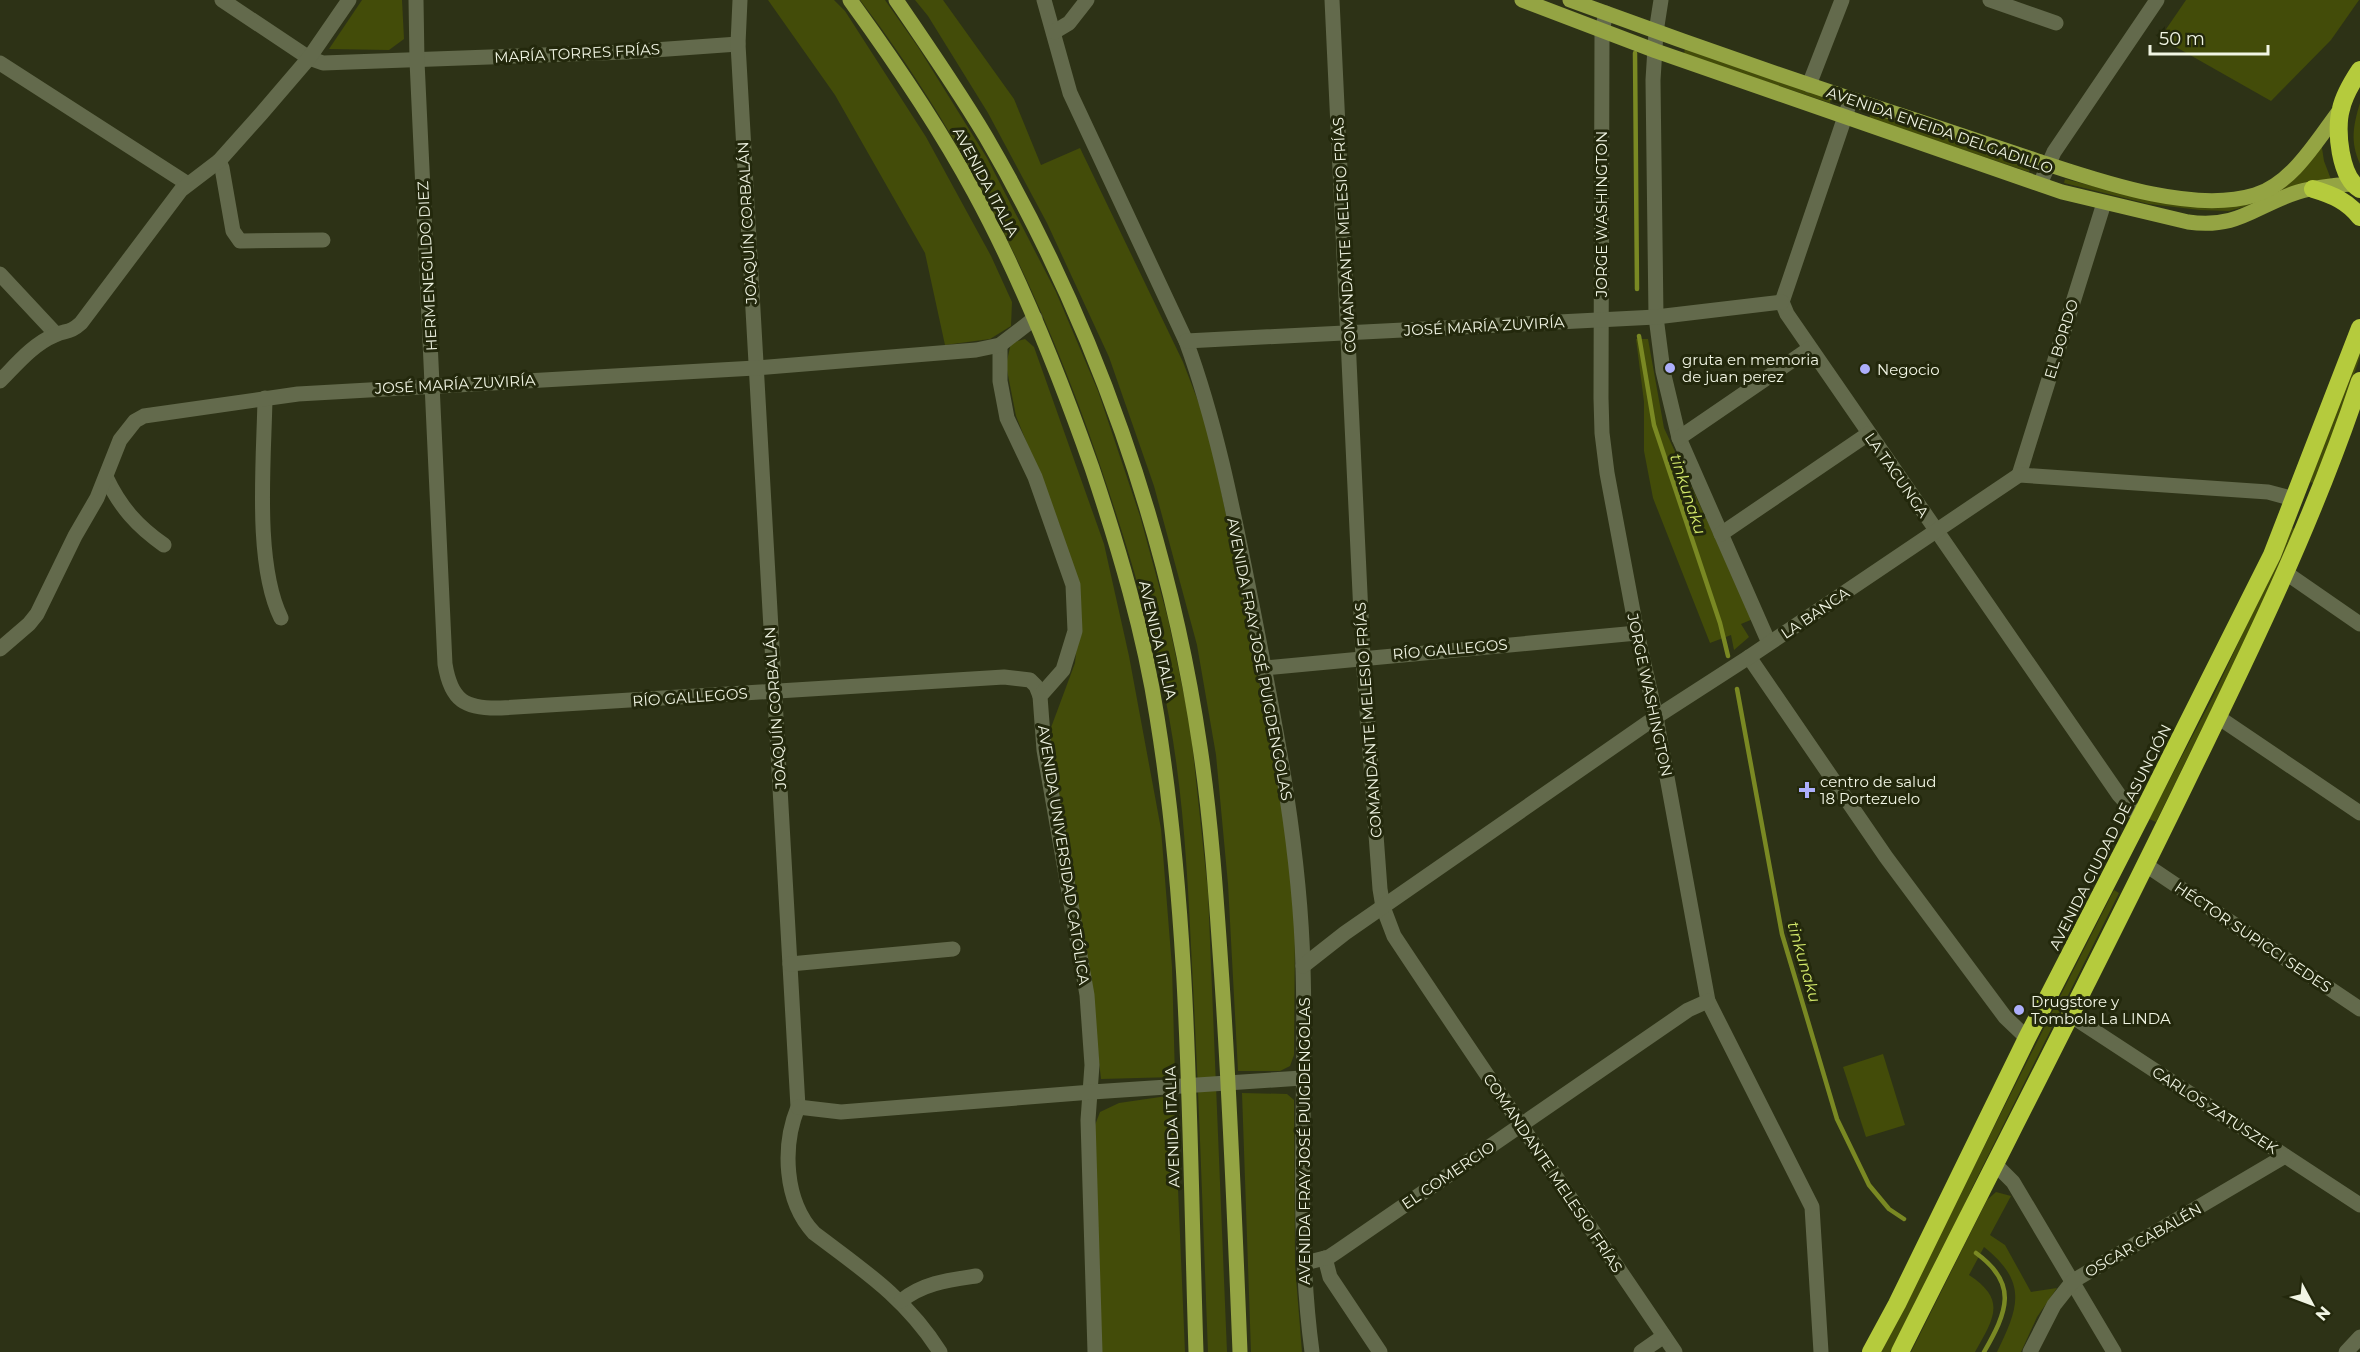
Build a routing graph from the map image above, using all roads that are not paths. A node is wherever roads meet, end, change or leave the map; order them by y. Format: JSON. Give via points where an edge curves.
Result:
{"nodes":[{"id":1,"x":222,"y":0,"type":"edge"},
{"id":2,"x":349,"y":0,"type":"edge"},
{"id":3,"x":416,"y":0,"type":"edge"},
{"id":4,"x":740,"y":0,"type":"edge"},
{"id":5,"x":850,"y":0,"type":"edge"},
{"id":6,"x":896,"y":0,"type":"edge"},
{"id":7,"x":1044,"y":0,"type":"edge"},
{"id":8,"x":1087,"y":0,"type":"edge"},
{"id":9,"x":1332,"y":0,"type":"edge"},
{"id":10,"x":1522,"y":0,"type":"edge"},
{"id":11,"x":1570,"y":0,"type":"edge"},
{"id":12,"x":1662,"y":0,"type":"edge"},
{"id":13,"x":1842,"y":0,"type":"edge"},
{"id":14,"x":1990,"y":0,"type":"edge"},
{"id":15,"x":2157,"y":0,"type":"edge"},
{"id":16,"x":1606,"y":13,"type":"junction"},
{"id":17,"x":2056,"y":22,"type":"dead end"},
{"id":18,"x":1602,"y":31,"type":"junction"},
{"id":19,"x":1054,"y":32,"type":"junction"},
{"id":20,"x":1656,"y":32,"type":"junction"},
{"id":21,"x":738,"y":44,"type":"junction"},
{"id":22,"x":1656,"y":51,"type":"junction"},
{"id":23,"x":309,"y":58,"type":"junction"},
{"id":24,"x":417,"y":61,"type":"junction"},
{"id":25,"x":0,"y":63,"type":"edge"},
{"id":26,"x":2360,"y":70,"type":"edge"},
{"id":27,"x":1809,"y":85,"type":"junction"},
{"id":28,"x":1851,"y":99,"type":"junction"},
{"id":29,"x":2340,"y":110,"type":"junction"},
{"id":30,"x":1845,"y":117,"type":"junction"},
{"id":31,"x":219,"y":161,"type":"junction"},
{"id":32,"x":2048,"y":164,"type":"junction"},
{"id":33,"x":188,"y":184,"type":"junction"},
{"id":34,"x":2040,"y":184,"type":"junction"},
{"id":35,"x":2313,"y":189,"type":"junction"},
{"id":36,"x":2358,"y":190,"type":"edge"},
{"id":37,"x":2104,"y":203,"type":"junction"},
{"id":38,"x":2360,"y":218,"type":"edge"},
{"id":39,"x":323,"y":240,"type":"dead end"},
{"id":40,"x":0,"y":274,"type":"edge"},
{"id":41,"x":1782,"y":302,"type":"junction"},
{"id":42,"x":1656,"y":317,"type":"junction"},
{"id":43,"x":1035,"y":318,"type":"junction"},
{"id":44,"x":1600,"y":320,"type":"junction"},
{"id":45,"x":2360,"y":328,"type":"edge"},
{"id":46,"x":1349,"y":332,"type":"junction"},
{"id":47,"x":56,"y":334,"type":"junction"},
{"id":48,"x":1186,"y":341,"type":"junction"},
{"id":49,"x":1000,"y":345,"type":"junction"},
{"id":50,"x":1809,"y":349,"type":"junction"},
{"id":51,"x":755,"y":368,"type":"junction"},
{"id":52,"x":0,"y":381,"type":"edge"},
{"id":53,"x":2360,"y":381,"type":"edge"},
{"id":54,"x":433,"y":384,"type":"junction"},
{"id":55,"x":265,"y":398,"type":"junction"},
{"id":56,"x":2354,"y":418,"type":"edge"},
{"id":57,"x":1868,"y":434,"type":"junction"},
{"id":58,"x":1679,"y":438,"type":"junction"},
{"id":59,"x":2019,"y":475,"type":"junction"},
{"id":60,"x":106,"y":477,"type":"junction"},
{"id":61,"x":2294,"y":499,"type":"junction"},
{"id":62,"x":1937,"y":531,"type":"junction"},
{"id":63,"x":1721,"y":534,"type":"junction"},
{"id":64,"x":164,"y":545,"type":"dead end"},
{"id":65,"x":2286,"y":573,"type":"junction"},
{"id":66,"x":281,"y":618,"type":"dead end"},
{"id":67,"x":2360,"y":624,"type":"edge"},
{"id":68,"x":1637,"y":633,"type":"junction"},
{"id":69,"x":1769,"y":643,"type":"junction"},
{"id":70,"x":0,"y":649,"type":"edge"},
{"id":71,"x":1363,"y":657,"type":"junction"},
{"id":72,"x":1749,"y":657,"type":"junction"},
{"id":73,"x":1264,"y":668,"type":"junction"},
{"id":74,"x":448,"y":683,"type":"joint"},
{"id":75,"x":774,"y":692,"type":"junction"},
{"id":76,"x":1040,"y":696,"type":"junction"},
{"id":77,"x":1656,"y":717,"type":"junction"},
{"id":78,"x":2218,"y":717,"type":"junction"},
{"id":79,"x":2360,"y":813,"type":"edge"},
{"id":80,"x":2140,"y":818,"type":"junction"},
{"id":81,"x":2146,"y":866,"type":"junction"},
{"id":82,"x":1383,"y":907,"type":"junction"},
{"id":83,"x":953,"y":949,"type":"dead end"},
{"id":84,"x":790,"y":964,"type":"junction"},
{"id":85,"x":1303,"y":966,"type":"junction"},
{"id":86,"x":1708,"y":1001,"type":"junction"},
{"id":87,"x":2360,"y":1009,"type":"edge"},
{"id":88,"x":2070,"y":1015,"type":"junction"},
{"id":89,"x":2027,"y":1038,"type":"junction"},
{"id":90,"x":1302,"y":1078,"type":"junction"},
{"id":91,"x":1092,"y":1092,"type":"junction"},
{"id":92,"x":798,"y":1107,"type":"junction"},
{"id":93,"x":1520,"y":1126,"type":"junction"},
{"id":94,"x":2285,"y":1156,"type":"junction"},
{"id":95,"x":1994,"y":1163,"type":"junction"},
{"id":96,"x":2360,"y":1205,"type":"edge"},
{"id":97,"x":1325,"y":1258,"type":"junction"},
{"id":98,"x":1305,"y":1263,"type":"junction"},
{"id":99,"x":976,"y":1276,"type":"dead end"},
{"id":100,"x":2073,"y":1281,"type":"junction"},
{"id":101,"x":902,"y":1301,"type":"junction"},
{"id":102,"x":1664,"y":1336,"type":"junction"},
{"id":103,"x":2360,"y":1336,"type":"edge"},
{"id":104,"x":940,"y":1352,"type":"edge"},
{"id":105,"x":1095,"y":1352,"type":"edge"},
{"id":106,"x":1196,"y":1352,"type":"edge"},
{"id":107,"x":1240,"y":1352,"type":"edge"},
{"id":108,"x":1312,"y":1352,"type":"edge"},
{"id":109,"x":1380,"y":1352,"type":"edge"},
{"id":110,"x":1641,"y":1352,"type":"edge"},
{"id":111,"x":1675,"y":1352,"type":"edge"},
{"id":112,"x":1821,"y":1352,"type":"edge"},
{"id":113,"x":1871,"y":1352,"type":"edge"},
{"id":114,"x":1900,"y":1352,"type":"edge"},
{"id":115,"x":2030,"y":1352,"type":"edge"},
{"id":116,"x":2114,"y":1352,"type":"edge"},
{"id":117,"x":2346,"y":1352,"type":"edge"}],
"edges":[{"from":1,"to":23,"type":"street"},
{"from":2,"to":23,"type":"street"},
{"from":3,"to":24,"type":"street","name":"HERMENEGILDO DIEZ"},
{"from":4,"to":21,"type":"street","name":"JOAQUÍN CORBALÁN"},
{"from":5,"to":43,"type":"main road","name":"AVENIDA ITALIA","via":[[915,93],[963,172]]},
{"from":6,"to":107,"type":"main road","name":"AVENIDA ITALIA","via":[[984,135],[1065,294],[1109,399],[1145,503],[1176,619],[1200,748],[1215,880]]},
{"from":7,"to":19,"type":"street","name":"AVENIDA FRAY JOSÉ PUIGDENGOLAS"},
{"from":8,"to":19,"type":"street","via":[[1069,23]]},
{"from":9,"to":46,"type":"street","name":"COMANDANTE MELESIO FRÍAS"},
{"from":10,"to":18,"type":"main road","name":"AVENIDA ENEIDA DELGADILLO"},
{"from":11,"to":16,"type":"main road","name":"AVENIDA ENEIDA DELGADILLO"},
{"from":12,"to":20,"type":"street"},
{"from":13,"to":27,"type":"street"},
{"from":14,"to":17,"type":"street"},
{"from":15,"to":32,"type":"street"},
{"from":16,"to":18,"type":"street","name":"JORGE WASHINGTON"},
{"from":16,"to":20,"type":"main road","name":"AVENIDA ENEIDA DELGADILLO"},
{"from":18,"to":22,"type":"main road","name":"AVENIDA ENEIDA DELGADILLO"},
{"from":18,"to":44,"type":"street","name":"JORGE WASHINGTON"},
{"from":19,"to":48,"type":"street","name":"AVENIDA FRAY JOSÉ PUIGDENGOLAS","via":[[1070,93]]},
{"from":20,"to":22,"type":"street"},
{"from":20,"to":27,"type":"main road","name":"AVENIDA ENEIDA DELGADILLO"},
{"from":21,"to":24,"type":"street","name":"MARÍA TORRES FRÍAS"},
{"from":21,"to":51,"type":"street","name":"JOAQUÍN CORBALÁN"},
{"from":22,"to":30,"type":"main road","name":"AVENIDA ENEIDA DELGADILLO"},
{"from":22,"to":42,"type":"street"},
{"from":23,"to":24,"type":"street","via":[[323,63]]},
{"from":23,"to":31,"type":"street"},
{"from":24,"to":54,"type":"street","name":"HERMENEGILDO DIEZ"},
{"from":25,"to":33,"type":"street"},
{"from":26,"to":29,"type":"highway"},
{"from":27,"to":28,"type":"main road","name":"AVENIDA ENEIDA DELGADILLO"},
{"from":28,"to":30,"type":"street"},
{"from":28,"to":32,"type":"main road","name":"AVENIDA ENEIDA DELGADILLO"},
{"from":29,"to":32,"type":"main road","name":"AVENIDA ENEIDA DELGADILLO","via":[[2288,175],[2271,188],[2236,199],[2185,199]]},
{"from":29,"to":36,"type":"highway","via":[[2340,153]]},
{"from":30,"to":34,"type":"main road","name":"AVENIDA ENEIDA DELGADILLO"},
{"from":30,"to":41,"type":"street"},
{"from":31,"to":33,"type":"street"},
{"from":31,"to":39,"type":"street","via":[[233,231],[240,241]]},
{"from":32,"to":34,"type":"street"},
{"from":33,"to":47,"type":"street","via":[[81,323],[69,332]]},
{"from":34,"to":37,"type":"main road","name":"AVENIDA ENEIDA DELGADILLO"},
{"from":35,"to":36,"type":"main road","name":"AVENIDA ENEIDA DELGADILLO"},
{"from":35,"to":37,"type":"main road","name":"AVENIDA ENEIDA DELGADILLO","via":[[2219,224],[2188,222]]},
{"from":35,"to":38,"type":"highway","via":[[2336,196]]},
{"from":37,"to":59,"type":"street","name":"EL BORDO"},
{"from":40,"to":47,"type":"street"},
{"from":41,"to":42,"type":"street","name":"JOSÉ MARÍA ZUVIRÍA"},
{"from":41,"to":50,"type":"street","name":"LA TACUNGA"},
{"from":42,"to":44,"type":"street","name":"JOSÉ MARÍA ZUVIRÍA"},
{"from":42,"to":58,"type":"street","via":[[1663,371]]},
{"from":43,"to":49,"type":"street","name":"JOSÉ MARÍA ZUVIRÍA"},
{"from":43,"to":106,"type":"main road","name":"AVENIDA ITALIA","via":[[1105,508],[1157,713],[1181,920]]},
{"from":44,"to":46,"type":"street","name":"JOSÉ MARÍA ZUVIRÍA"},
{"from":44,"to":68,"type":"street","name":"JORGE WASHINGTON","via":[[1604,454]]},
{"from":45,"to":61,"type":"highway","name":"AVENIDA CIUDAD DE ASUNCIÓN"},
{"from":46,"to":48,"type":"street","name":"JOSÉ MARÍA ZUVIRÍA"},
{"from":46,"to":71,"type":"street","name":"COMANDANTE MELESIO FRÍAS"},
{"from":47,"to":52,"type":"street","via":[[27,354]]},
{"from":48,"to":73,"type":"street","name":"AVENIDA FRAY JOSÉ PUIGDENGOLAS","via":[[1208,408]]},
{"from":49,"to":51,"type":"street","name":"JOSÉ MARÍA ZUVIRÍA","via":[[976,351]]},
{"from":49,"to":76,"type":"street","via":[[1000,381],[1007,418],[1035,477],[1074,591],[1075,631],[1069,652],[1063,670]]},
{"from":50,"to":57,"type":"street","name":"LA TACUNGA"},
{"from":50,"to":58,"type":"street"},
{"from":51,"to":54,"type":"street","name":"JOSÉ MARÍA ZUVIRÍA"},
{"from":51,"to":75,"type":"street","name":"JOAQUÍN CORBALÁN"},
{"from":53,"to":56,"type":"highway"},
{"from":54,"to":55,"type":"street","name":"JOSÉ MARÍA ZUVIRÍA"},
{"from":54,"to":74,"type":"street","name":"HERMENEGILDO DIEZ"},
{"from":55,"to":60,"type":"street","name":"JOSÉ MARÍA ZUVIRÍA","via":[[144,416],[125,432]]},
{"from":55,"to":66,"type":"street","via":[[263,501],[267,570]]},
{"from":56,"to":65,"type":"highway"},
{"from":57,"to":62,"type":"street","name":"LA TACUNGA"},
{"from":57,"to":63,"type":"street"},
{"from":58,"to":63,"type":"street"},
{"from":59,"to":61,"type":"street","via":[[2268,492]]},
{"from":59,"to":62,"type":"street","name":"LA BANCA"},
{"from":60,"to":64,"type":"street","via":[[128,515]]},
{"from":60,"to":70,"type":"street","name":"JOSÉ MARÍA ZUVIRÍA","via":[[37,614]]},
{"from":61,"to":80,"type":"highway","name":"AVENIDA CIUDAD DE ASUNCIÓN","via":[[2272,555]]},
{"from":62,"to":69,"type":"street","name":"LA BANCA"},
{"from":62,"to":80,"type":"street","name":"LA TACUNGA","via":[[2119,795]]},
{"from":63,"to":69,"type":"street"},
{"from":65,"to":67,"type":"street"},
{"from":65,"to":78,"type":"highway"},
{"from":68,"to":71,"type":"street","name":"RÍO GALLEGOS"},
{"from":68,"to":77,"type":"street","name":"JORGE WASHINGTON"},
{"from":69,"to":72,"type":"street","name":"LA BANCA"},
{"from":71,"to":73,"type":"street","name":"RÍO GALLEGOS"},
{"from":71,"to":82,"type":"street","name":"COMANDANTE MELESIO FRÍAS"},
{"from":72,"to":77,"type":"street","name":"LA BANCA"},
{"from":72,"to":89,"type":"street","via":[[1886,857],[2005,1017]]},
{"from":73,"to":85,"type":"street","name":"AVENIDA FRAY JOSÉ PUIGDENGOLAS","via":[[1290,821]]},
{"from":74,"to":75,"type":"street","name":"RÍO GALLEGOS","via":[[462,701],[486,708]]},
{"from":75,"to":76,"type":"street","name":"RÍO GALLEGOS","via":[[1004,677],[1030,680]]},
{"from":75,"to":84,"type":"street","name":"JOAQUÍN CORBALÁN"},
{"from":76,"to":91,"type":"street","name":"AVENIDA UNIVERSIDAD CATÓLICA","via":[[1044,750],[1087,995]]},
{"from":77,"to":82,"type":"street","name":"LA BANCA"},
{"from":77,"to":86,"type":"street","name":"JORGE WASHINGTON"},
{"from":78,"to":79,"type":"street"},
{"from":78,"to":81,"type":"highway"},
{"from":80,"to":89,"type":"highway","name":"AVENIDA CIUDAD DE ASUNCIÓN"},
{"from":81,"to":87,"type":"street","name":"HÉCTOR SUPICCI SEDES"},
{"from":81,"to":88,"type":"highway"},
{"from":82,"to":85,"type":"street","name":"LA BANCA"},
{"from":82,"to":93,"type":"street","name":"COMANDANTE MELESIO FRÍAS","via":[[1394,936]]},
{"from":83,"to":84,"type":"street"},
{"from":84,"to":92,"type":"street","name":"JOAQUÍN CORBALÁN"},
{"from":85,"to":90,"type":"street","name":"AVENIDA FRAY JOSÉ PUIGDENGOLAS"},
{"from":86,"to":93,"type":"street","name":"EL COMERCIO","via":[[1688,1010]]},
{"from":86,"to":112,"type":"street","name":"JORGE WASHINGTON","via":[[1812,1207]]},
{"from":88,"to":94,"type":"street","name":"CARLOS ZATUSZEK"},
{"from":88,"to":95,"type":"highway"},
{"from":89,"to":113,"type":"highway","name":"AVENIDA CIUDAD DE ASUNCIÓN"},
{"from":90,"to":91,"type":"street"},
{"from":90,"to":98,"type":"street","name":"AVENIDA FRAY JOSÉ PUIGDENGOLAS"},
{"from":91,"to":92,"type":"street","via":[[841,1113]]},
{"from":91,"to":105,"type":"street","name":"AVENIDA UNIVERSIDAD CATÓLICA","via":[[1088,1120]]},
{"from":92,"to":101,"type":"street","name":"JOAQUÍN CORBALÁN","via":[[788,1142],[792,1193],[804,1223]]},
{"from":93,"to":97,"type":"street","name":"EL COMERCIO"},
{"from":93,"to":102,"type":"street","name":"COMANDANTE MELESIO FRÍAS"},
{"from":94,"to":96,"type":"street","name":"CARLOS ZATUSZEK"},
{"from":94,"to":100,"type":"street","name":"OSCAR CABALÉN"},
{"from":95,"to":100,"type":"street","via":[[2013,1182]]},
{"from":95,"to":114,"type":"highway"},
{"from":97,"to":98,"type":"street","name":"EL COMERCIO"},
{"from":97,"to":109,"type":"street","via":[[1330,1278]]},
{"from":98,"to":108,"type":"street","name":"AVENIDA FRAY JOSÉ PUIGDENGOLAS"},
{"from":99,"to":101,"type":"street","via":[[914,1291]]},
{"from":100,"to":115,"type":"street","name":"OSCAR CABALÉN","via":[[2054,1305]]},
{"from":100,"to":116,"type":"street"},
{"from":101,"to":104,"type":"street","name":"JOAQUÍN CORBALÁN"},
{"from":102,"to":110,"type":"street"},
{"from":102,"to":111,"type":"street","name":"COMANDANTE MELESIO FRÍAS"},
{"from":103,"to":117,"type":"street"}]}
